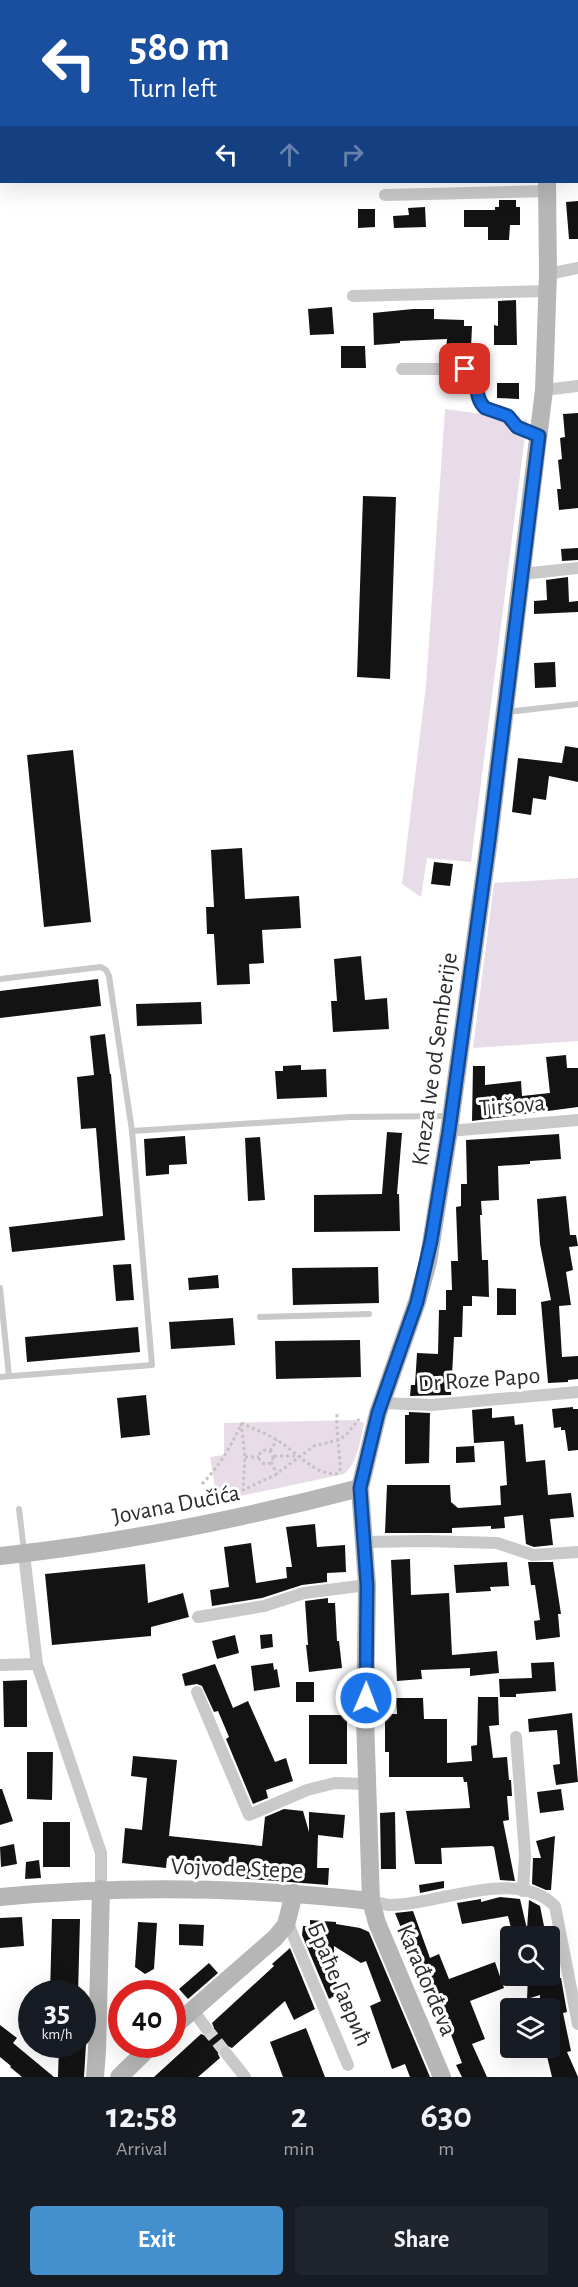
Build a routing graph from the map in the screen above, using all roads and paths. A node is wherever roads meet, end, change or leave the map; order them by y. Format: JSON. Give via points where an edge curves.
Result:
{"nodes":[{"id":1,"x":547,"y":186,"type":"edge"},
{"id":2,"x":385,"y":195,"type":"dead end"},
{"id":3,"x":578,"y":268,"type":"edge"},
{"id":4,"x":548,"y":283,"type":"junction"},
{"id":5,"x":353,"y":296,"type":"dead end"},
{"id":6,"x":402,"y":369,"type":"dead end"},
{"id":7,"x":578,"y":386,"type":"edge"},
{"id":8,"x":544,"y":390,"type":"junction"},
{"id":9,"x":539,"y":436,"type":"junction"},
{"id":10,"x":578,"y":568,"type":"edge"},
{"id":11,"x":522,"y":574,"type":"junction"},
{"id":12,"x":578,"y":704,"type":"edge"},
{"id":13,"x":505,"y":712,"type":"junction"},
{"id":14,"x":0,"y":979,"type":"edge"},
{"id":15,"x":578,"y":1120,"type":"edge"},
{"id":16,"x":450,"y":1124,"type":"junction"},
{"id":17,"x":132,"y":1131,"type":"junction"},
{"id":18,"x":0,"y":1288,"type":"edge"},
{"id":19,"x":369,"y":1314,"type":"dead end"},
{"id":20,"x":261,"y":1317,"type":"dead end"},
{"id":21,"x":9,"y":1376,"type":"junction"},
{"id":22,"x":0,"y":1377,"type":"edge"},
{"id":23,"x":578,"y":1392,"type":"edge"},
{"id":24,"x":382,"y":1403,"type":"junction"},
{"id":25,"x":337,"y":1413,"type":"dead end"},
{"id":26,"x":363,"y":1414,"type":"dead end"},
{"id":27,"x":242,"y":1424,"type":"junction"},
{"id":28,"x":277,"y":1440,"type":"junction"},
{"id":29,"x":338,"y":1440,"type":"junction"},
{"id":30,"x":270,"y":1451,"type":"junction"},
{"id":31,"x":273,"y":1456,"type":"junction"},
{"id":32,"x":299,"y":1456,"type":"junction"},
{"id":33,"x":260,"y":1457,"type":"junction"},
{"id":34,"x":245,"y":1458,"type":"junction"},
{"id":35,"x":271,"y":1462,"type":"junction"},
{"id":36,"x":277,"y":1474,"type":"junction"},
{"id":37,"x":202,"y":1484,"type":"dead end"},
{"id":38,"x":360,"y":1488,"type":"junction"},
{"id":39,"x":19,"y":1509,"type":"dead end"},
{"id":40,"x":364,"y":1542,"type":"junction"},
{"id":41,"x":578,"y":1552,"type":"edge"},
{"id":42,"x":24,"y":1554,"type":"junction"},
{"id":43,"x":0,"y":1556,"type":"edge"},
{"id":44,"x":367,"y":1585,"type":"junction"},
{"id":45,"x":198,"y":1617,"type":"dead end"},
{"id":46,"x":37,"y":1664,"type":"junction"},
{"id":47,"x":0,"y":1665,"type":"edge"},
{"id":48,"x":197,"y":1692,"type":"dead end"},
{"id":49,"x":516,"y":1737,"type":"dead end"},
{"id":50,"x":366,"y":1784,"type":"junction"},
{"id":51,"x":100,"y":1889,"type":"junction"},
{"id":52,"x":523,"y":1891,"type":"junction"},
{"id":53,"x":294,"y":1893,"type":"junction"},
{"id":54,"x":0,"y":1897,"type":"edge"},
{"id":55,"x":371,"y":1901,"type":"junction"},
{"id":56,"x":287,"y":1921,"type":"junction"},
{"id":57,"x":193,"y":2010,"type":"junction"},
{"id":58,"x":186,"y":2016,"type":"edge"},
{"id":59,"x":578,"y":2024,"type":"edge"},
{"id":60,"x":206,"y":2028,"type":"tunnel mouth"},
{"id":61,"x":97,"y":2051,"type":"junction"},
{"id":62,"x":226,"y":2053,"type":"tunnel mouth"},
{"id":63,"x":138,"y":2058,"type":"edge"},
{"id":64,"x":348,"y":2065,"type":"dead end"},
{"id":65,"x":124,"y":2072,"type":"edge"},
{"id":66,"x":95,"y":2077,"type":"edge"},
{"id":67,"x":245,"y":2077,"type":"edge"},
{"id":68,"x":442,"y":2077,"type":"edge"}],
"edges":[{"from":1,"to":2,"type":"street"},
{"from":1,"to":4,"type":"street","name":"Kneza Ive od Semberije"},
{"from":3,"to":4,"type":"street"},
{"from":4,"to":5,"type":"street"},
{"from":4,"to":8,"type":"street","name":"Kneza Ive od Semberije"},
{"from":6,"to":9,"type":"street","via":[[473,372],[476,393],[485,408],[508,416],[517,427]]},
{"from":7,"to":8,"type":"street"},
{"from":8,"to":9,"type":"street","name":"Kneza Ive od Semberije"},
{"from":9,"to":11,"type":"street","name":"Kneza Ive od Semberije"},
{"from":10,"to":11,"type":"street"},
{"from":11,"to":13,"type":"street","name":"Kneza Ive od Semberije"},
{"from":12,"to":13,"type":"lane"},
{"from":13,"to":16,"type":"street","name":"Kneza Ive od Semberije"},
{"from":14,"to":17,"type":"lane","via":[[101,967],[106,970]]},
{"from":15,"to":16,"type":"street","name":"Tiršova"},
{"from":16,"to":17,"type":"lane","via":[[350,1117]]},
{"from":16,"to":24,"type":"street","name":"Kneza Ive od Semberije","via":[[428,1262]]},
{"from":17,"to":21,"type":"lane","via":[[152,1365]]},
{"from":18,"to":21,"type":"lane"},
{"from":19,"to":20,"type":"lane"},
{"from":21,"to":22,"type":"lane"},
{"from":23,"to":24,"type":"street","name":"Dr Roze Papo","via":[[432,1405]]},
{"from":24,"to":38,"type":"street","name":"Kneza Ive od Semberije"},
{"from":25,"to":29,"type":"path"},
{"from":26,"to":29,"type":"path"},
{"from":27,"to":28,"type":"path"},
{"from":27,"to":34,"type":"path"},
{"from":27,"to":37,"type":"path","via":[[218,1467]]},
{"from":28,"to":30,"type":"path"},
{"from":28,"to":32,"type":"path"},
{"from":29,"to":32,"type":"path","via":[[314,1446]]},
{"from":29,"to":32,"type":"path","via":[[340,1471],[336,1474],[329,1474]]},
{"from":30,"to":31,"type":"path"},
{"from":30,"to":33,"type":"path","via":[[263,1451]]},
{"from":31,"to":32,"type":"path"},
{"from":31,"to":35,"type":"path"},
{"from":32,"to":36,"type":"path"},
{"from":33,"to":34,"type":"path"},
{"from":33,"to":35,"type":"path","via":[[262,1462]]},
{"from":34,"to":36,"type":"path","via":[[243,1490]]},
{"from":35,"to":36,"type":"path"},
{"from":38,"to":40,"type":"street","name":"Kneza Ive od Semberije"},
{"from":38,"to":42,"type":"street","name":"Jovana Dučića","via":[[179,1530]]},
{"from":39,"to":42,"type":"lane"},
{"from":40,"to":41,"type":"street","via":[[497,1543],[533,1555]]},
{"from":40,"to":44,"type":"street","name":"Kneza Ive od Semberije"},
{"from":42,"to":43,"type":"street","name":"Jovana Dučića"},
{"from":42,"to":46,"type":"street"},
{"from":44,"to":45,"type":"street","via":[[304,1593],[264,1606]]},
{"from":44,"to":50,"type":"street","name":"Kneza Ive od Semberije"},
{"from":46,"to":47,"type":"street"},
{"from":46,"to":51,"type":"street","via":[[101,1852]]},
{"from":48,"to":50,"type":"street","via":[[249,1815],[307,1790],[335,1783]]},
{"from":49,"to":52,"type":"street","via":[[525,1854]]},
{"from":50,"to":55,"type":"street","name":"Kneza Ive od Semberije"},
{"from":51,"to":53,"type":"street","name":"Vojvode Stepe"},
{"from":51,"to":54,"type":"street","name":"Vojvode Stepe"},
{"from":51,"to":61,"type":"street"},
{"from":52,"to":55,"type":"street","via":[[507,1887],[396,1904]]},
{"from":52,"to":59,"type":"street","via":[[547,1898],[555,1906]]},
{"from":53,"to":55,"type":"street","name":"Vojvode Stepe"},
{"from":53,"to":56,"type":"street","name":"Браће Гаврић"},
{"from":55,"to":68,"type":"street","name":"Karađorđeva"},
{"from":56,"to":57,"type":"street","name":"Браће Гаврић","via":[[275,1938]]},
{"from":56,"to":64,"type":"street","name":"Браће Гаврић"},
{"from":57,"to":58,"type":"street","name":"Браће Гаврић"},
{"from":57,"to":60,"type":"street"},
{"from":61,"to":65,"type":"street"},
{"from":61,"to":66,"type":"street"},
{"from":62,"to":67,"type":"street"},
{"from":63,"to":65,"type":"street"}]}
